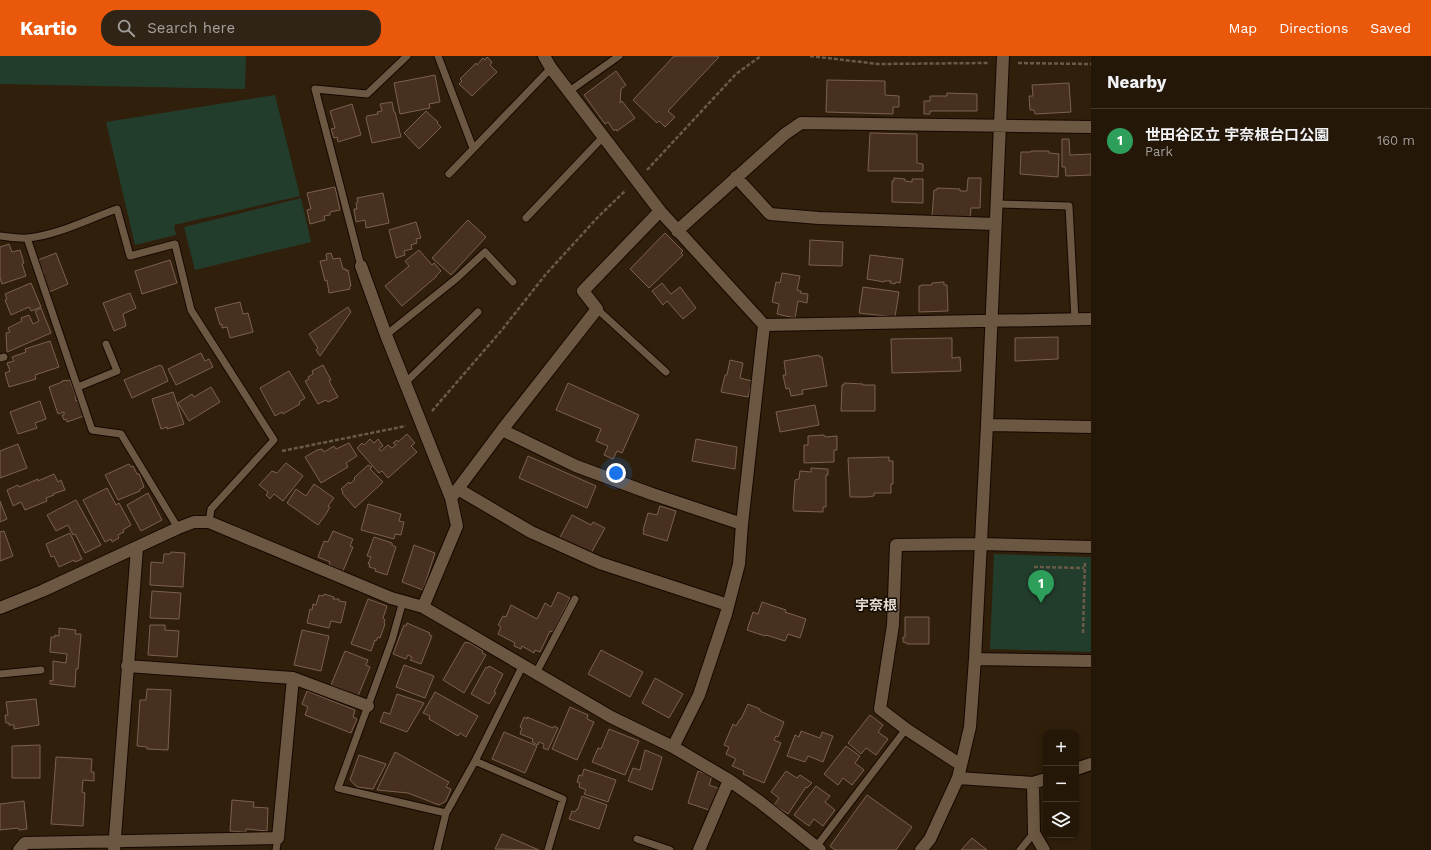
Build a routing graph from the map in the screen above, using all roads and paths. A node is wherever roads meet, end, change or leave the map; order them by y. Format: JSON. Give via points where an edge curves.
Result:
{"nodes":[{"id":1,"x":407,"y":56,"type":"edge"},
{"id":2,"x":438,"y":56,"type":"edge"},
{"id":3,"x":544,"y":56,"type":"edge"},
{"id":4,"x":619,"y":56,"type":"edge"},
{"id":5,"x":810,"y":56,"type":"edge"},
{"id":6,"x":1002,"y":60,"type":"edge"},
{"id":7,"x":1091,"y":64,"type":"edge"},
{"id":8,"x":551,"y":68,"type":"junction"},
{"id":9,"x":568,"y":92,"type":"junction"},
{"id":10,"x":1000,"y":126,"type":"junction"},
{"id":11,"x":1091,"y":127,"type":"edge"},
{"id":12,"x":603,"y":137,"type":"junction"},
{"id":13,"x":473,"y":148,"type":"junction"},
{"id":14,"x":449,"y":174,"type":"dead end"},
{"id":15,"x":736,"y":177,"type":"junction"},
{"id":16,"x":997,"y":204,"type":"junction"},
{"id":17,"x":660,"y":211,"type":"junction"},
{"id":18,"x":526,"y":218,"type":"dead end"},
{"id":19,"x":995,"y":224,"type":"junction"},
{"id":20,"x":678,"y":231,"type":"junction"},
{"id":21,"x":0,"y":236,"type":"edge"},
{"id":22,"x":27,"y":238,"type":"junction"},
{"id":23,"x":361,"y":266,"type":"joint"},
{"id":24,"x":513,"y":282,"type":"dead end"},
{"id":25,"x":598,"y":309,"type":"junction"},
{"id":26,"x":478,"y":312,"type":"dead end"},
{"id":27,"x":1091,"y":319,"type":"edge"},
{"id":28,"x":1075,"y":320,"type":"junction"},
{"id":29,"x":990,"y":322,"type":"junction"},
{"id":30,"x":764,"y":325,"type":"junction"},
{"id":31,"x":386,"y":335,"type":"junction"},
{"id":32,"x":106,"y":344,"type":"dead end"},
{"id":33,"x":666,"y":372,"type":"dead end"},
{"id":34,"x":406,"y":382,"type":"junction"},
{"id":35,"x":78,"y":387,"type":"junction"},
{"id":36,"x":987,"y":425,"type":"junction"},
{"id":37,"x":1091,"y":426,"type":"edge"},
{"id":38,"x":502,"y":430,"type":"junction"},
{"id":39,"x":454,"y":493,"type":"junction"},
{"id":40,"x":209,"y":522,"type":"junction"},
{"id":41,"x":742,"y":524,"type":"junction"},
{"id":42,"x":178,"y":528,"type":"junction"},
{"id":43,"x":980,"y":544,"type":"junction"},
{"id":44,"x":1088,"y":547,"type":"edge"},
{"id":45,"x":137,"y":548,"type":"junction"},
{"id":46,"x":1034,"y":566,"type":"dead end"},
{"id":47,"x":1084,"y":568,"type":"junction"},
{"id":48,"x":575,"y":599,"type":"dead end"},
{"id":49,"x":403,"y":601,"type":"junction"},
{"id":50,"x":728,"y":605,"type":"junction"},
{"id":51,"x":423,"y":607,"type":"junction"},
{"id":52,"x":0,"y":608,"type":"edge"},
{"id":53,"x":1083,"y":633,"type":"dead end"},
{"id":54,"x":975,"y":659,"type":"junction"},
{"id":55,"x":1091,"y":662,"type":"edge"},
{"id":56,"x":523,"y":665,"type":"junction"},
{"id":57,"x":127,"y":666,"type":"junction"},
{"id":58,"x":41,"y":670,"type":"dead end"},
{"id":59,"x":536,"y":673,"type":"junction"},
{"id":60,"x":0,"y":674,"type":"edge"},
{"id":61,"x":293,"y":678,"type":"junction"},
{"id":62,"x":368,"y":706,"type":"junction"},
{"id":63,"x":906,"y":729,"type":"junction"},
{"id":64,"x":673,"y":746,"type":"junction"},
{"id":65,"x":475,"y":761,"type":"junction"},
{"id":66,"x":1091,"y":764,"type":"edge"},
{"id":67,"x":961,"y":765,"type":"junction"},
{"id":68,"x":1079,"y":768,"type":"edge"},
{"id":69,"x":958,"y":778,"type":"junction"},
{"id":70,"x":729,"y":780,"type":"junction"},
{"id":71,"x":1043,"y":780,"type":"edge"},
{"id":72,"x":1033,"y":784,"type":"junction"},
{"id":73,"x":446,"y":813,"type":"junction"},
{"id":74,"x":1034,"y":833,"type":"junction"},
{"id":75,"x":637,"y":839,"type":"dead end"},
{"id":76,"x":277,"y":844,"type":"edge"},
{"id":77,"x":114,"y":845,"type":"edge"},
{"id":78,"x":818,"y":849,"type":"edge"},
{"id":79,"x":19,"y":850,"type":"edge"},
{"id":80,"x":437,"y":850,"type":"edge"},
{"id":81,"x":548,"y":850,"type":"edge"},
{"id":82,"x":670,"y":850,"type":"edge"},
{"id":83,"x":699,"y":850,"type":"edge"},
{"id":84,"x":921,"y":850,"type":"edge"},
{"id":85,"x":1020,"y":850,"type":"edge"},
{"id":86,"x":1044,"y":850,"type":"edge"}],
"edges":[{"from":1,"to":23,"type":"lane","via":[[367,94],[315,89]]},
{"from":2,"to":13,"type":"lane"},
{"from":3,"to":8,"type":"street"},
{"from":4,"to":9,"type":"lane"},
{"from":5,"to":6,"type":"path","via":[[878,64]]},
{"from":6,"to":7,"type":"path"},
{"from":6,"to":10,"type":"street"},
{"from":8,"to":9,"type":"street"},
{"from":8,"to":13,"type":"lane"},
{"from":9,"to":12,"type":"street"},
{"from":10,"to":11,"type":"street"},
{"from":10,"to":15,"type":"street","via":[[801,123]]},
{"from":10,"to":16,"type":"street"},
{"from":12,"to":17,"type":"street"},
{"from":12,"to":18,"type":"lane"},
{"from":13,"to":14,"type":"lane"},
{"from":15,"to":19,"type":"street","via":[[770,214]]},
{"from":15,"to":20,"type":"street"},
{"from":16,"to":19,"type":"street"},
{"from":16,"to":28,"type":"lane","via":[[1069,206]]},
{"from":17,"to":20,"type":"street"},
{"from":17,"to":25,"type":"street","via":[[583,291]]},
{"from":19,"to":29,"type":"street"},
{"from":20,"to":30,"type":"street"},
{"from":21,"to":22,"type":"lane"},
{"from":22,"to":35,"type":"lane"},
{"from":22,"to":40,"type":"lane","via":[[60,232],[117,209],[130,256],[175,244],[192,310],[274,440],[210,509]]},
{"from":23,"to":31,"type":"street"},
{"from":24,"to":31,"type":"lane","via":[[485,252]]},
{"from":25,"to":33,"type":"lane"},
{"from":25,"to":38,"type":"street"},
{"from":26,"to":34,"type":"lane"},
{"from":27,"to":28,"type":"street"},
{"from":28,"to":29,"type":"street"},
{"from":29,"to":30,"type":"street"},
{"from":29,"to":36,"type":"street"},
{"from":30,"to":41,"type":"street"},
{"from":31,"to":34,"type":"street"},
{"from":32,"to":35,"type":"lane","via":[[117,371]]},
{"from":34,"to":39,"type":"street"},
{"from":35,"to":42,"type":"lane","via":[[92,430],[121,434]]},
{"from":36,"to":37,"type":"street"},
{"from":36,"to":43,"type":"street"},
{"from":38,"to":39,"type":"street"},
{"from":38,"to":41,"type":"street","via":[[576,466]]},
{"from":39,"to":50,"type":"street","via":[[600,563]]},
{"from":39,"to":51,"type":"street","via":[[457,526]]},
{"from":40,"to":42,"type":"street","via":[[194,522]]},
{"from":40,"to":49,"type":"street"},
{"from":41,"to":50,"type":"street","via":[[739,564]]},
{"from":42,"to":45,"type":"street"},
{"from":43,"to":44,"type":"street"},
{"from":43,"to":54,"type":"street"},
{"from":43,"to":63,"type":"street","via":[[896,544],[893,624],[880,709]]},
{"from":44,"to":47,"type":"path"},
{"from":45,"to":52,"type":"street"},
{"from":45,"to":57,"type":"street"},
{"from":46,"to":47,"type":"path"},
{"from":47,"to":53,"type":"path"},
{"from":48,"to":59,"type":"lane"},
{"from":49,"to":51,"type":"street"},
{"from":49,"to":62,"type":"lane"},
{"from":50,"to":64,"type":"street","via":[[699,695]]},
{"from":51,"to":56,"type":"street"},
{"from":54,"to":55,"type":"street"},
{"from":54,"to":67,"type":"street","via":[[970,727]]},
{"from":56,"to":59,"type":"street"},
{"from":56,"to":65,"type":"lane"},
{"from":57,"to":61,"type":"street"},
{"from":57,"to":77,"type":"street"},
{"from":58,"to":60,"type":"lane"},
{"from":59,"to":64,"type":"street","via":[[611,717]]},
{"from":61,"to":62,"type":"street"},
{"from":61,"to":76,"type":"street"},
{"from":62,"to":73,"type":"lane","via":[[338,788]]},
{"from":63,"to":67,"type":"street"},
{"from":63,"to":78,"type":"lane"},
{"from":64,"to":70,"type":"street"},
{"from":65,"to":73,"type":"lane"},
{"from":65,"to":81,"type":"lane","via":[[563,799]]},
{"from":66,"to":68,"type":"street"},
{"from":67,"to":69,"type":"street"},
{"from":69,"to":72,"type":"street"},
{"from":69,"to":84,"type":"street","via":[[930,839]]},
{"from":70,"to":78,"type":"street"},
{"from":70,"to":83,"type":"street"},
{"from":71,"to":72,"type":"street"},
{"from":72,"to":74,"type":"street"},
{"from":73,"to":80,"type":"lane"},
{"from":74,"to":85,"type":"lane"},
{"from":74,"to":86,"type":"street"},
{"from":75,"to":82,"type":"lane"},
{"from":76,"to":77,"type":"street"},
{"from":77,"to":79,"type":"street","via":[[25,843]]}]}
